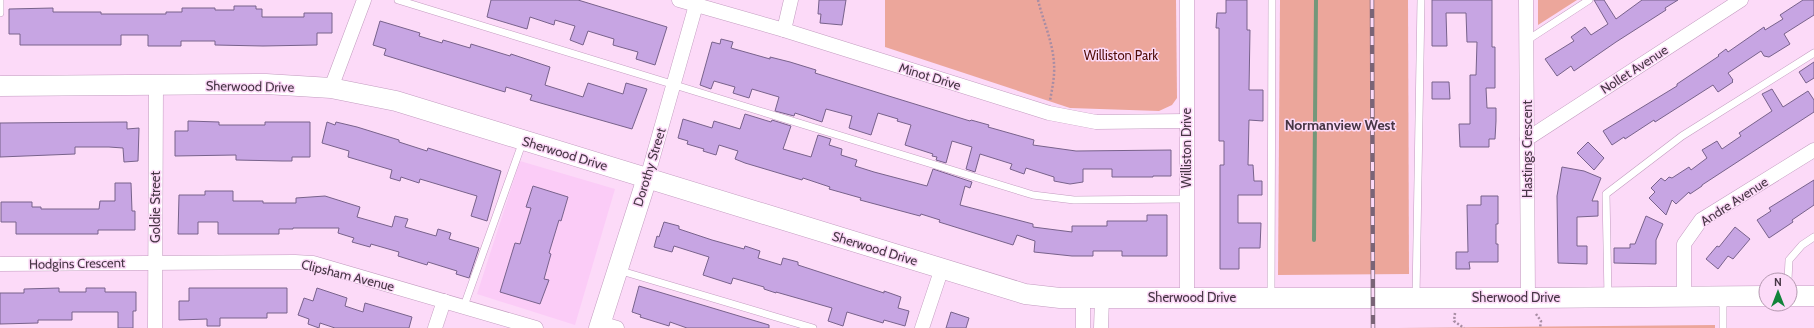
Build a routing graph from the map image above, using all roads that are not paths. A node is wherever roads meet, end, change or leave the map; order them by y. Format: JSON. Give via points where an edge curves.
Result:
{"nodes":[{"id":1,"x":0,"y":0,"type":"edge"},
{"id":2,"x":364,"y":0,"type":"edge"},
{"id":3,"x":398,"y":0,"type":"edge"},
{"id":4,"x":679,"y":0,"type":"edge"},
{"id":5,"x":791,"y":0,"type":"edge"},
{"id":6,"x":1187,"y":0,"type":"edge"},
{"id":7,"x":1272,"y":0,"type":"edge"},
{"id":8,"x":1421,"y":0,"type":"edge"},
{"id":9,"x":1526,"y":0,"type":"edge"},
{"id":10,"x":1589,"y":0,"type":"edge"},
{"id":11,"x":1741,"y":0,"type":"edge"},
{"id":12,"x":696,"y":5,"type":"junction"},
{"id":13,"x":0,"y":14,"type":"edge"},
{"id":14,"x":784,"y":30,"type":"junction"},
{"id":15,"x":1526,"y":41,"type":"junction"},
{"id":16,"x":1814,"y":53,"type":"edge"},
{"id":17,"x":673,"y":84,"type":"junction"},
{"id":18,"x":156,"y":85,"type":"junction"},
{"id":19,"x":0,"y":86,"type":"edge"},
{"id":20,"x":331,"y":88,"type":"junction"},
{"id":21,"x":1186,"y":121,"type":"junction"},
{"id":22,"x":523,"y":139,"type":"junction"},
{"id":23,"x":1527,"y":139,"type":"junction"},
{"id":24,"x":1814,"y":150,"type":"edge"},
{"id":25,"x":647,"y":178,"type":"junction"},
{"id":26,"x":1186,"y":200,"type":"junction"},
{"id":27,"x":1814,"y":237,"type":"edge"},
{"id":28,"x":155,"y":262,"type":"junction"},
{"id":29,"x":0,"y":264,"type":"edge"},
{"id":30,"x":942,"y":268,"type":"junction"},
{"id":31,"x":618,"y":270,"type":"junction"},
{"id":32,"x":1788,"y":272,"type":"edge"},
{"id":33,"x":1684,"y":296,"type":"junction"},
{"id":34,"x":1723,"y":296,"type":"junction"},
{"id":35,"x":1758,"y":296,"type":"edge"},
{"id":36,"x":1798,"y":296,"type":"edge"},
{"id":37,"x":1814,"y":296,"type":"edge"},
{"id":38,"x":1186,"y":297,"type":"junction"},
{"id":39,"x":1271,"y":297,"type":"junction"},
{"id":40,"x":1416,"y":297,"type":"junction"},
{"id":41,"x":1608,"y":297,"type":"junction"},
{"id":42,"x":1092,"y":298,"type":"junction"},
{"id":43,"x":1528,"y":298,"type":"junction"},
{"id":44,"x":444,"y":301,"type":"junction"},
{"id":45,"x":464,"y":306,"type":"junction"},
{"id":46,"x":605,"y":326,"type":"edge"},
{"id":47,"x":155,"y":328,"type":"edge"},
{"id":48,"x":435,"y":328,"type":"edge"},
{"id":49,"x":536,"y":328,"type":"edge"},
{"id":50,"x":813,"y":328,"type":"edge"},
{"id":51,"x":922,"y":328,"type":"edge"},
{"id":52,"x":1083,"y":328,"type":"edge"},
{"id":53,"x":1101,"y":328,"type":"edge"},
{"id":54,"x":1723,"y":328,"type":"edge"}],
"edges":[{"from":1,"to":13,"type":"lane"},
{"from":2,"to":20,"type":"street"},
{"from":3,"to":17,"type":"lane"},
{"from":4,"to":12,"type":"street","name":"Minot Drive"},
{"from":5,"to":14,"type":"street"},
{"from":6,"to":21,"type":"street","name":"Williston Drive"},
{"from":7,"to":39,"type":"lane"},
{"from":8,"to":40,"type":"lane"},
{"from":9,"to":15,"type":"street","name":"Hastings Crescent"},
{"from":10,"to":15,"type":"lane"},
{"from":11,"to":23,"type":"street","name":"Nollet Avenue"},
{"from":12,"to":14,"type":"street","name":"Minot Drive"},
{"from":12,"to":17,"type":"street","name":"Dorothy Street"},
{"from":14,"to":21,"type":"street","name":"Minot Drive","via":[[1049,114],[1096,122]]},
{"from":15,"to":23,"type":"street","name":"Hastings Crescent"},
{"from":16,"to":41,"type":"lane","via":[[1682,136],[1606,194]]},
{"from":17,"to":25,"type":"street","name":"Dorothy Street"},
{"from":17,"to":26,"type":"lane","via":[[1033,195],[1074,200]]},
{"from":18,"to":19,"type":"street","name":"Sherwood Drive"},
{"from":18,"to":20,"type":"street","name":"Sherwood Drive","via":[[266,84]]},
{"from":18,"to":28,"type":"street","name":"Goldie Street"},
{"from":20,"to":22,"type":"street","name":"Sherwood Drive","via":[[396,101]]},
{"from":21,"to":26,"type":"street","name":"Williston Drive"},
{"from":22,"to":25,"type":"street","name":"Sherwood Drive"},
{"from":22,"to":45,"type":"lane"},
{"from":23,"to":43,"type":"street","name":"Hastings Crescent"},
{"from":24,"to":33,"type":"street","name":"Andre Avenue","via":[[1701,220],[1684,244]]},
{"from":25,"to":30,"type":"street","name":"Sherwood Drive"},
{"from":25,"to":31,"type":"street","name":"Dorothy Street"},
{"from":26,"to":38,"type":"street","name":"Williston Drive"},
{"from":27,"to":32,"type":"lane","via":[[1802,245],[1789,260]]},
{"from":28,"to":29,"type":"street","name":"Hodgins Crescent"},
{"from":28,"to":44,"type":"street","name":"Clipsham Avenue","via":[[313,264]]},
{"from":28,"to":47,"type":"street","name":"Goldie Street"},
{"from":30,"to":42,"type":"street","name":"Sherwood Drive","via":[[1025,294]]},
{"from":30,"to":51,"type":"street"},
{"from":31,"to":46,"type":"street","name":"Dorothy Street"},
{"from":31,"to":50,"type":"lane"},
{"from":33,"to":34,"type":"street","name":"Sherwood Drive"},
{"from":33,"to":41,"type":"street","name":"Sherwood Drive"},
{"from":34,"to":35,"type":"street","name":"Sherwood Drive"},
{"from":34,"to":54,"type":"lane"},
{"from":36,"to":37,"type":"street"},
{"from":38,"to":39,"type":"street","name":"Sherwood Drive"},
{"from":38,"to":42,"type":"street","name":"Sherwood Drive"},
{"from":39,"to":40,"type":"street","name":"Sherwood Drive"},
{"from":40,"to":43,"type":"street","name":"Sherwood Drive"},
{"from":41,"to":43,"type":"street","name":"Sherwood Drive"},
{"from":42,"to":52,"type":"street"},
{"from":42,"to":53,"type":"street"},
{"from":44,"to":45,"type":"street","name":"Clipsham Avenue"},
{"from":44,"to":48,"type":"street"},
{"from":45,"to":49,"type":"street","name":"Clipsham Avenue"}]}
